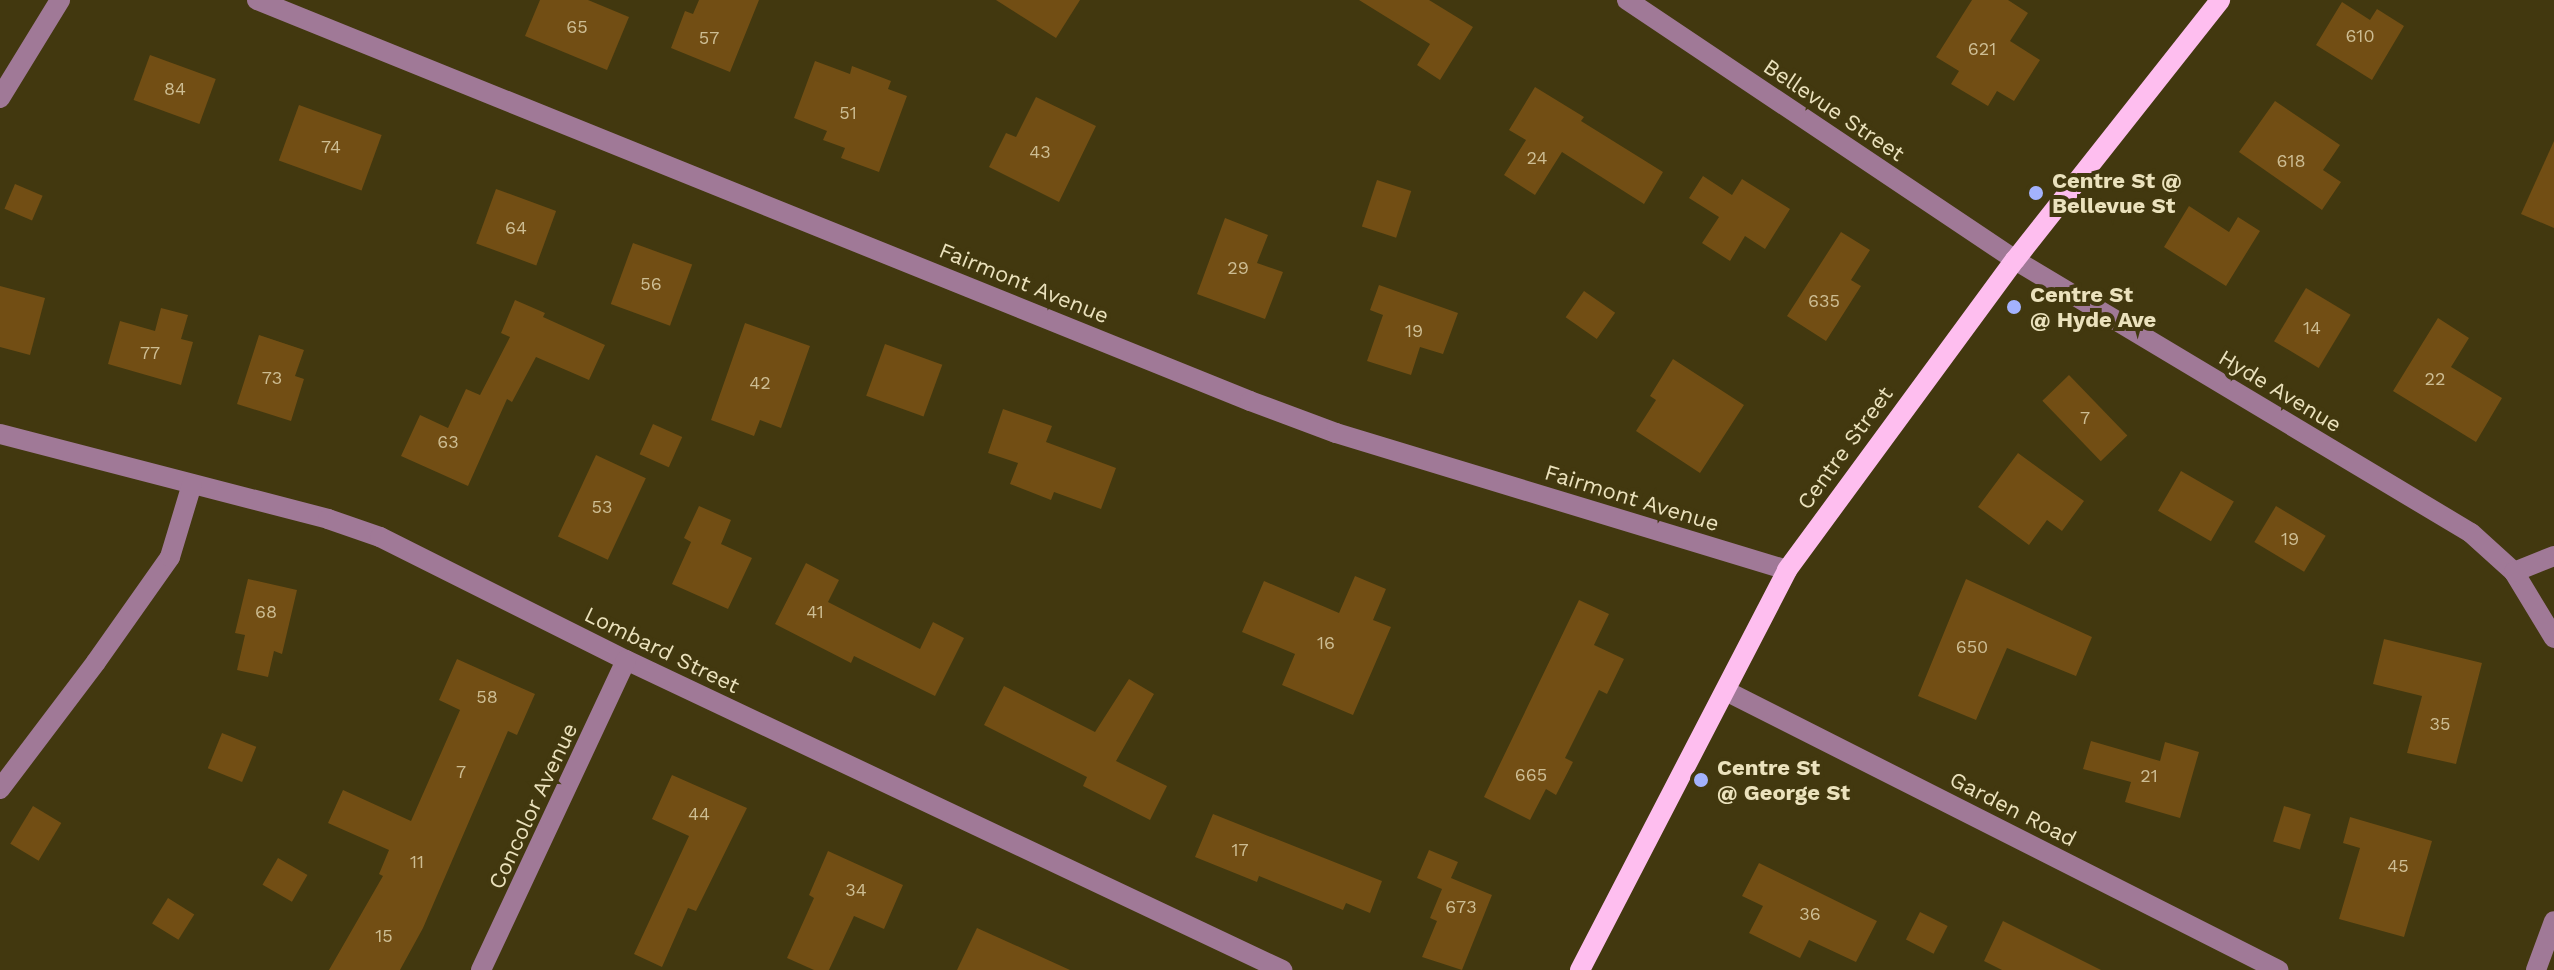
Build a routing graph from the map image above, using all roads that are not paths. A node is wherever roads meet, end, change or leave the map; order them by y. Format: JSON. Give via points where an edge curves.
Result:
{"nodes":[{"id":1,"x":60,"y":0,"type":"edge"},
{"id":2,"x":257,"y":0,"type":"edge"},
{"id":3,"x":1627,"y":0,"type":"edge"},
{"id":4,"x":2220,"y":0,"type":"edge"},
{"id":5,"x":0,"y":98,"type":"edge"},
{"id":6,"x":2015,"y":260,"type":"junction"},
{"id":7,"x":0,"y":434,"type":"edge"},
{"id":8,"x":192,"y":484,"type":"junction"},
{"id":9,"x":2554,"y":556,"type":"edge"},
{"id":10,"x":1787,"y":570,"type":"junction"},
{"id":11,"x":2514,"y":572,"type":"junction"},
{"id":12,"x":2554,"y":638,"type":"edge"},
{"id":13,"x":626,"y":660,"type":"junction"},
{"id":14,"x":1726,"y":691,"type":"junction"},
{"id":15,"x":0,"y":789,"type":"edge"},
{"id":16,"x":2554,"y":921,"type":"edge"},
{"id":17,"x":481,"y":970,"type":"edge"},
{"id":18,"x":1282,"y":970,"type":"edge"},
{"id":19,"x":1580,"y":970,"type":"edge"},
{"id":20,"x":2278,"y":970,"type":"edge"},
{"id":21,"x":2536,"y":970,"type":"edge"}],
"edges":[{"from":1,"to":5,"type":"street"},
{"from":2,"to":10,"type":"street","name":"Fairmont Avenue","via":[[1322,428]]},
{"from":3,"to":6,"type":"street","name":"Bellevue Street"},
{"from":4,"to":6,"type":"main road","name":"Centre Street"},
{"from":6,"to":10,"type":"main road","name":"Centre Street"},
{"from":6,"to":11,"type":"street","name":"Hyde Avenue","via":[[2471,533]]},
{"from":7,"to":8,"type":"street","name":"Lombard Street"},
{"from":8,"to":13,"type":"street","name":"Lombard Street","via":[[380,537]]},
{"from":8,"to":15,"type":"street","via":[[170,557]]},
{"from":9,"to":11,"type":"street"},
{"from":10,"to":14,"type":"main road","name":"Centre Street"},
{"from":11,"to":12,"type":"street","name":"Hyde Avenue"},
{"from":13,"to":17,"type":"street","name":"Concolor Avenue"},
{"from":13,"to":18,"type":"street","name":"Lombard Street"},
{"from":14,"to":19,"type":"main road","name":"Centre Street"},
{"from":14,"to":20,"type":"street","name":"Garden Road"},
{"from":16,"to":21,"type":"street"}]}
